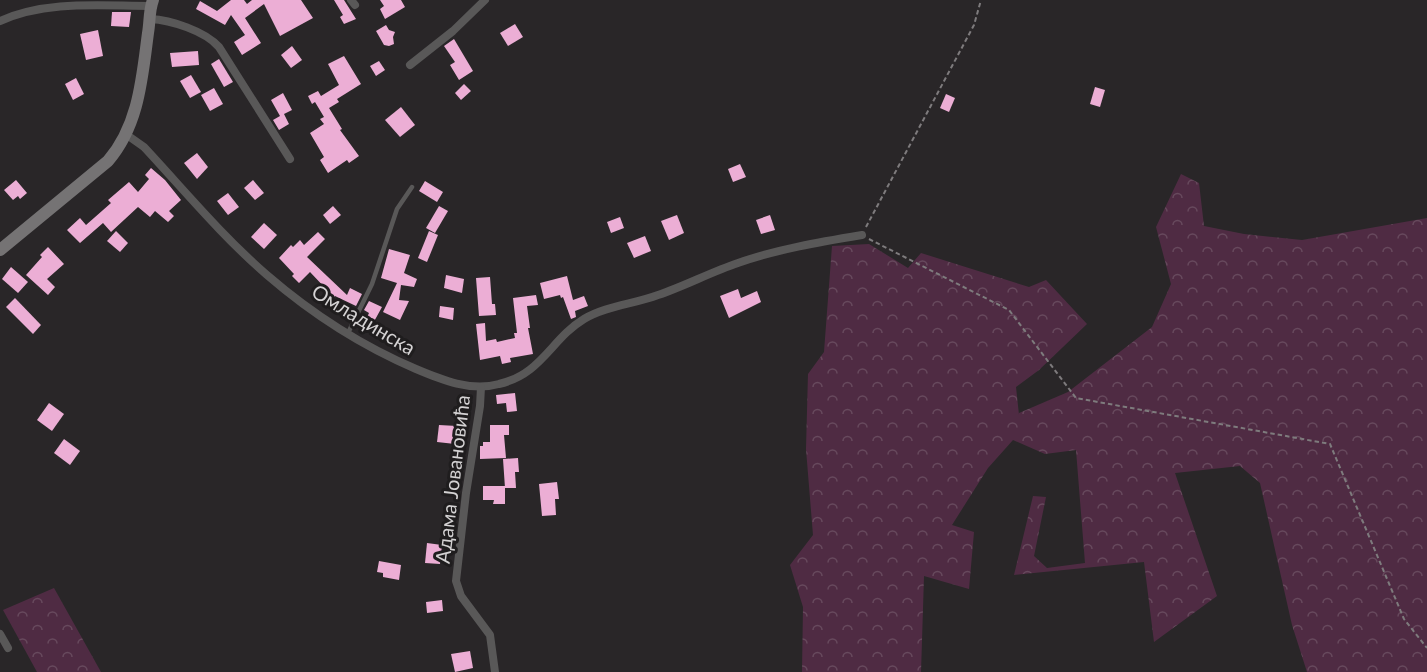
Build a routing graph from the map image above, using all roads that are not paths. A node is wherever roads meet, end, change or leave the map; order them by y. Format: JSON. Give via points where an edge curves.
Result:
{"nodes":[{"id":1,"x":485,"y":0,"type":"edge"},
{"id":2,"x":152,"y":3,"type":"edge"},
{"id":3,"x":150,"y":19,"type":"junction"},
{"id":4,"x":0,"y":21,"type":"edge"},
{"id":5,"x":410,"y":65,"type":"dead end"},
{"id":6,"x":127,"y":135,"type":"junction"},
{"id":7,"x":290,"y":159,"type":"dead end"},
{"id":8,"x":412,"y":187,"type":"dead end"},
{"id":9,"x":862,"y":235,"type":"road end"},
{"id":10,"x":0,"y":250,"type":"edge"},
{"id":11,"x":348,"y":333,"type":"junction"},
{"id":12,"x":481,"y":387,"type":"junction"},
{"id":13,"x":0,"y":634,"type":"edge"},
{"id":14,"x":8,"y":648,"type":"dead end"},
{"id":15,"x":495,"y":672,"type":"edge"}],
"edges":[{"from":1,"to":5,"type":"street"},
{"from":2,"to":3,"type":"street"},
{"from":2,"to":4,"type":"street","via":[[63,5],[38,8]]},
{"from":3,"to":6,"type":"street","via":[[141,86]]},
{"from":3,"to":7,"type":"street","via":[[177,25],[212,39],[219,46]]},
{"from":6,"to":10,"type":"street","via":[[108,161]]},
{"from":6,"to":11,"type":"street","name":"Омладинска","via":[[144,147],[267,276]]},
{"from":8,"to":11,"type":"lane","via":[[397,209],[372,284]]},
{"from":9,"to":12,"type":"street","name":"Омладинска","via":[[765,254],[659,295],[598,312],[577,324],[532,370],[508,382]]},
{"from":11,"to":12,"type":"street","name":"Омладинска","via":[[423,372],[457,384]]},
{"from":12,"to":15,"type":"street","name":"Адама Јовановића","via":[[456,581],[461,596],[490,635]]},
{"from":13,"to":14,"type":"street"}]}
